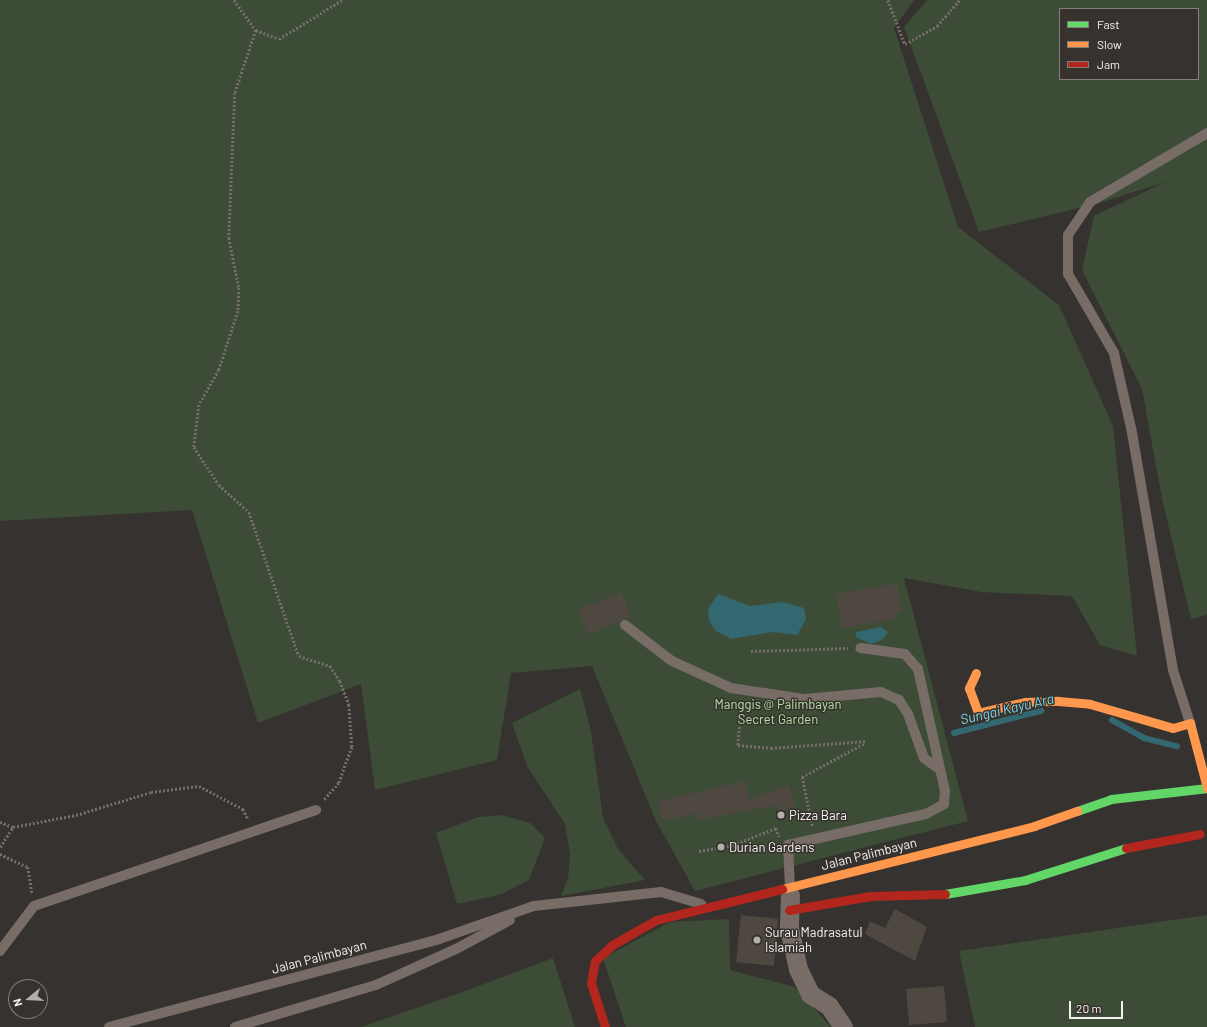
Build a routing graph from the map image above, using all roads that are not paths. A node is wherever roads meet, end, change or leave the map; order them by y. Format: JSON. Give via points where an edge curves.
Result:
{"nodes":[{"id":1,"x":1207,"y":133,"type":"edge"},
{"id":2,"x":626,"y":625,"type":"dead end"},
{"id":3,"x":860,"y":648,"type":"road end"},
{"id":4,"x":976,"y":673,"type":"dead end"},
{"id":5,"x":1190,"y":723,"type":"junction"},
{"id":6,"x":939,"y":769,"type":"junction"},
{"id":7,"x":1207,"y":788,"type":"edge"},
{"id":8,"x":316,"y":810,"type":"road end"},
{"id":9,"x":1200,"y":834,"type":"dead end"},
{"id":10,"x":790,"y":887,"type":"junction"},
{"id":11,"x":534,"y":906,"type":"junction"},
{"id":12,"x":714,"y":908,"type":"junction"},
{"id":13,"x":789,"y":910,"type":"junction"},
{"id":14,"x":0,"y":951,"type":"edge"},
{"id":15,"x":109,"y":1027,"type":"edge"},
{"id":16,"x":235,"y":1027,"type":"edge"},
{"id":17,"x":605,"y":1027,"type":"edge"},
{"id":18,"x":843,"y":1027,"type":"edge"}],
"edges":[{"from":1,"to":5,"type":"lane","via":[[1090,202],[1068,235],[1068,274],[1114,354],[1133,436],[1173,670]]},
{"from":2,"to":6,"type":"lane","via":[[672,661],[731,688],[805,699],[881,692],[899,700],[908,714],[924,758]]},
{"from":3,"to":6,"type":"lane","via":[[905,654],[918,669]]},
{"from":4,"to":5,"type":"street","via":[[969,688],[972,704],[978,713],[1025,702],[1058,701],[1090,704],[1173,728]]},
{"from":5,"to":7,"type":"street"},
{"from":6,"to":10,"type":"lane","via":[[946,791],[944,804],[937,811],[814,836],[788,845]]},
{"from":7,"to":10,"type":"street","name":"Jalan Palimbayan","via":[[1111,799],[1034,826]]},
{"from":8,"to":14,"type":"lane","via":[[34,906]]},
{"from":9,"to":13,"type":"street","via":[[1106,852],[1025,880],[941,895],[871,896]]},
{"from":10,"to":12,"type":"street","name":"Jalan Palimbayan"},
{"from":10,"to":13,"type":"street"},
{"from":11,"to":12,"type":"lane","name":"Jalan Palimbayan","via":[[661,892]]},
{"from":11,"to":15,"type":"lane","name":"Jalan Palimbayan","via":[[439,939]]},
{"from":11,"to":16,"type":"lane","name":"Jalan Palimbayan","via":[[456,949],[376,985]]},
{"from":12,"to":17,"type":"street","via":[[656,920],[612,945],[595,961],[591,982]]},
{"from":13,"to":18,"type":"street","via":[[798,969],[810,994],[829,1006]]}]}
